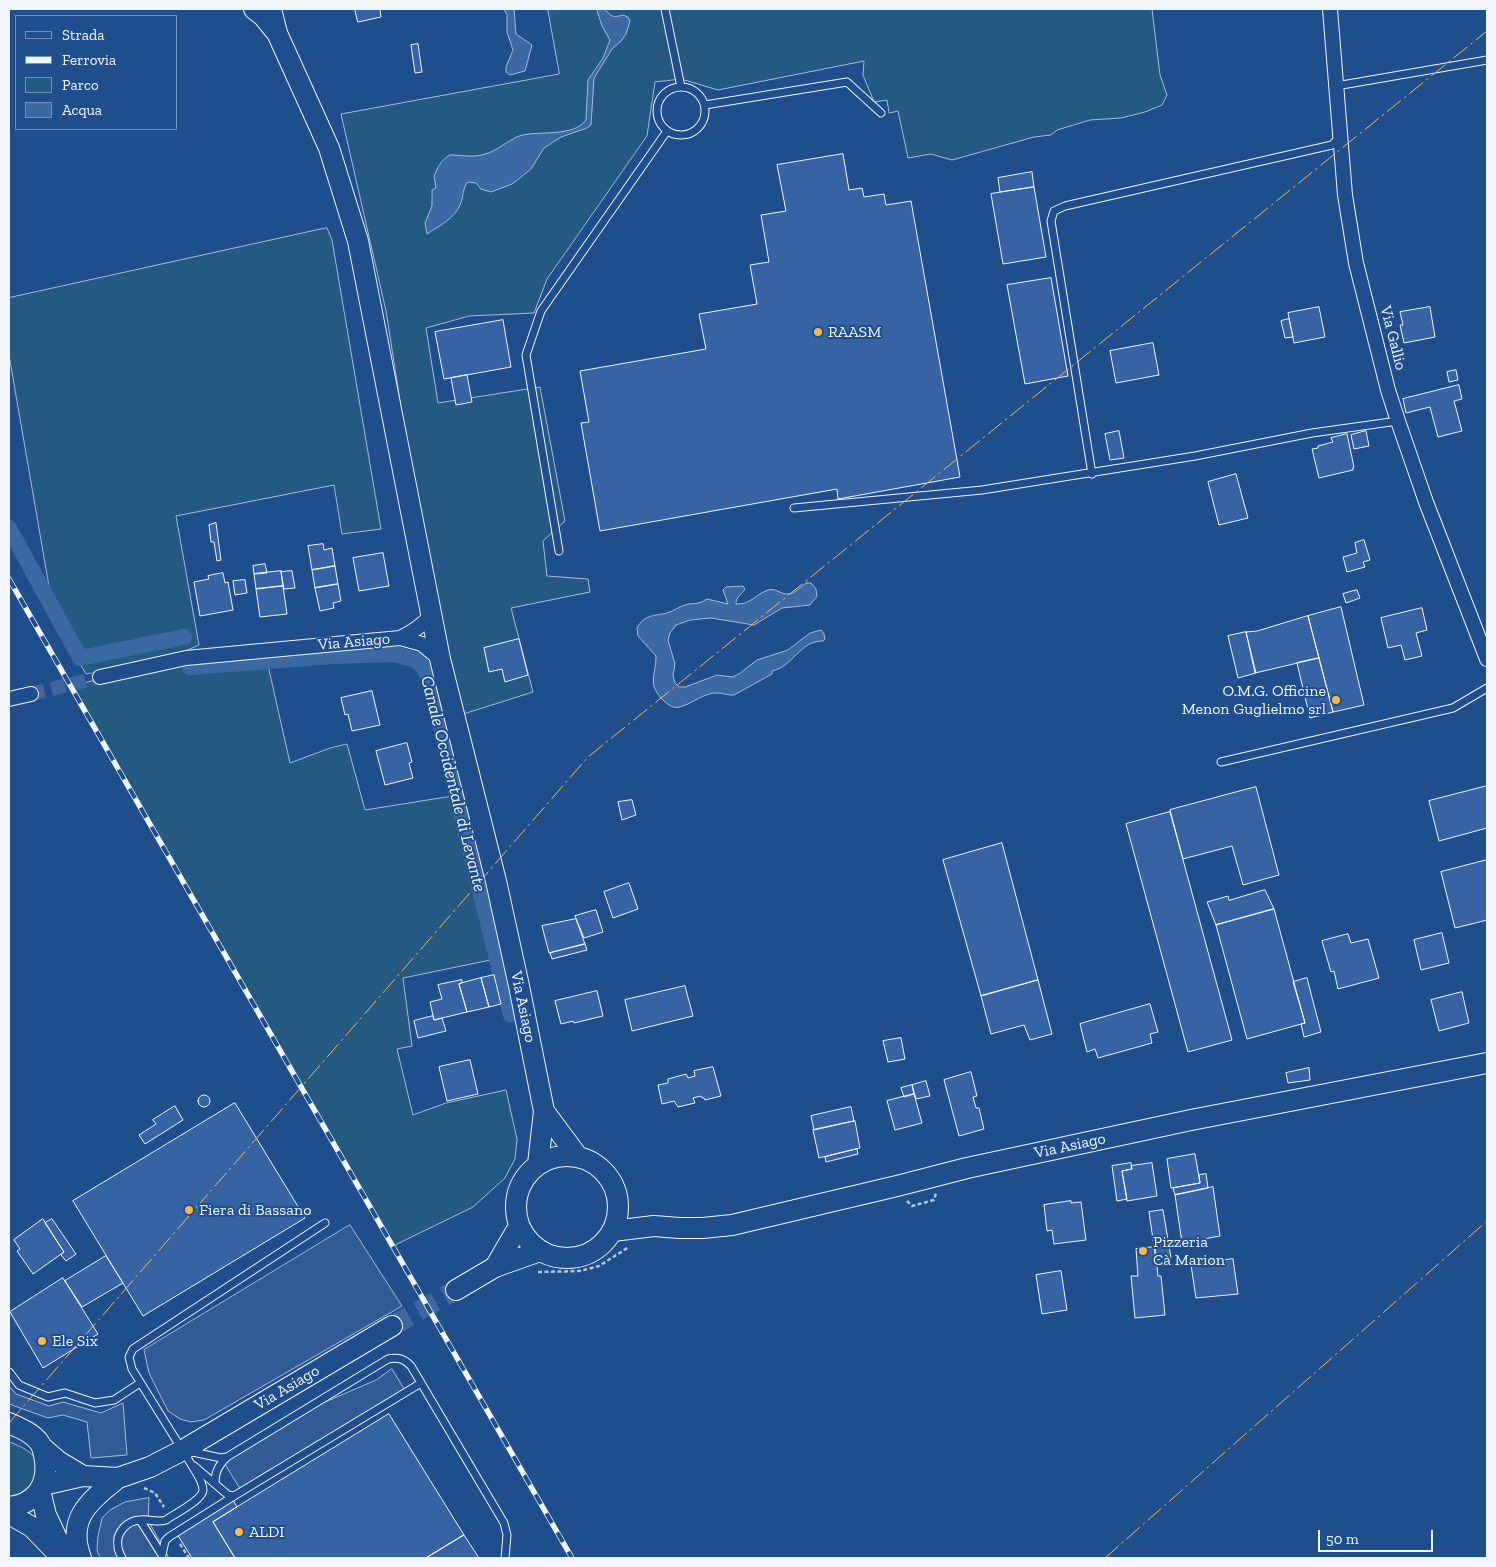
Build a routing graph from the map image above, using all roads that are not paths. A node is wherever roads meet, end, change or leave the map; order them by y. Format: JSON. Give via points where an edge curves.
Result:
{"nodes":[{"id":1,"x":254,"y":9,"type":"edge"},
{"id":2,"x":271,"y":9,"type":"edge"},
{"id":3,"x":665,"y":9,"type":"edge"},
{"id":4,"x":1330,"y":9,"type":"edge"},
{"id":5,"x":277,"y":33,"type":"junction"},
{"id":6,"x":1487,"y":60,"type":"edge"},
{"id":7,"x":1336,"y":86,"type":"junction"},
{"id":8,"x":681,"y":87,"type":"junction"},
{"id":9,"x":705,"y":105,"type":"junction"},
{"id":10,"x":881,"y":113,"type":"dead end"},
{"id":11,"x":667,"y":131,"type":"junction"},
{"id":12,"x":1340,"y":135,"type":"junction"},
{"id":13,"x":1398,"y":421,"type":"junction"},
{"id":14,"x":1092,"y":474,"type":"junction"},
{"id":15,"x":794,"y":508,"type":"dead end"},
{"id":16,"x":559,"y":551,"type":"dead end"},
{"id":17,"x":431,"y":615,"type":"junction"},
{"id":18,"x":400,"y":638,"type":"junction"},
{"id":19,"x":1487,"y":659,"type":"edge"},
{"id":20,"x":440,"y":660,"type":"junction"},
{"id":21,"x":100,"y":677,"type":"tunnel mouth"},
{"id":22,"x":1487,"y":688,"type":"edge"},
{"id":23,"x":31,"y":694,"type":"tunnel mouth"},
{"id":24,"x":9,"y":699,"type":"edge"},
{"id":25,"x":1221,"y":762,"type":"dead end"},
{"id":26,"x":1487,"y":1063,"type":"edge"},
{"id":27,"x":544,"y":1111,"type":"junction"},
{"id":28,"x":578,"y":1156,"type":"junction"},
{"id":29,"x":538,"y":1164,"type":"junction"},
{"id":30,"x":618,"y":1206,"type":"junction"},
{"id":31,"x":325,"y":1224,"type":"dead end"},
{"id":32,"x":518,"y":1226,"type":"junction"},
{"id":33,"x":654,"y":1226,"type":"junction"},
{"id":34,"x":613,"y":1231,"type":"junction"},
{"id":35,"x":540,"y":1252,"type":"junction"},
{"id":36,"x":495,"y":1267,"type":"junction"},
{"id":37,"x":456,"y":1290,"type":"tunnel mouth"},
{"id":38,"x":392,"y":1326,"type":"tunnel mouth"},
{"id":39,"x":9,"y":1372,"type":"edge"},
{"id":40,"x":140,"y":1383,"type":"junction"},
{"id":41,"x":421,"y":1383,"type":"junction"},
{"id":42,"x":9,"y":1423,"type":"edge"},
{"id":43,"x":42,"y":1447,"type":"junction"},
{"id":44,"x":187,"y":1457,"type":"junction"},
{"id":45,"x":227,"y":1457,"type":"junction"},
{"id":46,"x":83,"y":1476,"type":"junction"},
{"id":47,"x":118,"y":1478,"type":"junction"},
{"id":48,"x":215,"y":1483,"type":"junction"},
{"id":49,"x":42,"y":1488,"type":"junction"},
{"id":50,"x":234,"y":1496,"type":"junction"},
{"id":51,"x":9,"y":1507,"type":"edge"},
{"id":52,"x":9,"y":1514,"type":"edge"},
{"id":53,"x":140,"y":1520,"type":"junction"},
{"id":54,"x":163,"y":1557,"type":"edge"},
{"id":55,"x":62,"y":1558,"type":"edge"},
{"id":56,"x":66,"y":1558,"type":"edge"},
{"id":57,"x":81,"y":1558,"type":"edge"},
{"id":58,"x":122,"y":1558,"type":"edge"},
{"id":59,"x":505,"y":1558,"type":"edge"}],
"edges":[{"from":1,"to":5,"type":"main road"},
{"from":2,"to":5,"type":"main road"},
{"from":3,"to":8,"type":"lane"},
{"from":4,"to":7,"type":"street","name":"Via Gallio"},
{"from":5,"to":17,"type":"main road","via":[[329,148],[358,241]]},
{"from":6,"to":7,"type":"lane"},
{"from":7,"to":12,"type":"street","name":"Via Gallio"},
{"from":8,"to":9,"type":"lane","via":[[695,91]]},
{"from":8,"to":11,"type":"lane","via":[[667,92],[658,104],[658,119]]},
{"from":9,"to":10,"type":"lane","via":[[847,82]]},
{"from":9,"to":11,"type":"lane","via":[[703,122],[692,133],[675,135]]},
{"from":11,"to":16,"type":"lane","via":[[542,311],[526,355]]},
{"from":12,"to":13,"type":"street","name":"Via Gallio","via":[[1356,263]]},
{"from":12,"to":14,"type":"lane","via":[[1332,145],[1054,210],[1051,221]]},
{"from":13,"to":14,"type":"lane","via":[[1312,433]]},
{"from":13,"to":19,"type":"street","name":"Via Gallio"},
{"from":14,"to":15,"type":"lane","via":[[982,490]]},
{"from":17,"to":18,"type":"street","name":"Via Asiago","via":[[415,631]]},
{"from":17,"to":20,"type":"main road"},
{"from":18,"to":20,"type":"street","name":"Via Asiago","via":[[422,644]]},
{"from":18,"to":21,"type":"street","name":"Via Asiago","via":[[186,658]]},
{"from":20,"to":27,"type":"main road","name":"Via Asiago","via":[[496,881]]},
{"from":22,"to":25,"type":"lane","via":[[1453,708]]},
{"from":23,"to":24,"type":"street"},
{"from":26,"to":33,"type":"main road","name":"Via Asiago","via":[[1191,1120],[732,1224],[703,1228]]},
{"from":27,"to":28,"type":"main road","name":"Via Asiago"},
{"from":27,"to":29,"type":"main road","name":"Via Asiago"},
{"from":28,"to":29,"type":"main road","via":[[557,1156]]},
{"from":28,"to":30,"type":"main road","name":"Via Asiago","via":[[607,1174],[615,1189]]},
{"from":29,"to":32,"type":"main road","via":[[525,1176],[517,1191],[515,1209]]},
{"from":30,"to":33,"type":"main road","name":"Via Asiago"},
{"from":30,"to":34,"type":"main road","name":"Via Asiago"},
{"from":31,"to":40,"type":"lane","via":[[133,1350],[129,1357]]},
{"from":32,"to":35,"type":"main road"},
{"from":32,"to":36,"type":"main road"},
{"from":33,"to":34,"type":"main road","name":"Via Asiago"},
{"from":34,"to":35,"type":"main road","via":[[589,1254],[556,1258]]},
{"from":35,"to":36,"type":"main road"},
{"from":36,"to":37,"type":"main road"},
{"from":38,"to":44,"type":"main road","name":"Via Asiago"},
{"from":39,"to":40,"type":"lane","via":[[19,1385],[48,1397],[65,1393],[94,1403],[114,1400]]},
{"from":40,"to":44,"type":"lane"},
{"from":41,"to":45,"type":"lane","via":[[406,1360],[388,1359]]},
{"from":41,"to":50,"type":"lane"},
{"from":41,"to":59,"type":"lane","via":[[504,1523],[507,1535]]},
{"from":42,"to":43,"type":"main road","via":[[31,1434]]},
{"from":43,"to":46,"type":"main road"},
{"from":43,"to":49,"type":"main road","via":[[46,1467]]},
{"from":44,"to":45,"type":"lane"},
{"from":44,"to":47,"type":"main road","name":"Via Asiago"},
{"from":44,"to":48,"type":"lane"},
{"from":44,"to":53,"type":"lane","via":[[202,1486],[200,1498],[161,1522]]},
{"from":45,"to":48,"type":"lane","via":[[216,1470]]},
{"from":46,"to":47,"type":"main road"},
{"from":46,"to":49,"type":"main road"},
{"from":47,"to":57,"type":"main road","via":[[94,1497],[81,1517],[76,1538]]},
{"from":48,"to":50,"type":"lane","via":[[228,1495]]},
{"from":49,"to":51,"type":"main road","via":[[23,1504]]},
{"from":49,"to":56,"type":"main road","via":[[46,1515]]},
{"from":50,"to":54,"type":"lane","via":[[169,1537]]},
{"from":52,"to":55,"type":"main road","via":[[32,1527]]},
{"from":53,"to":54,"type":"lane"},
{"from":53,"to":58,"type":"lane","via":[[120,1532],[118,1548]]}]}
